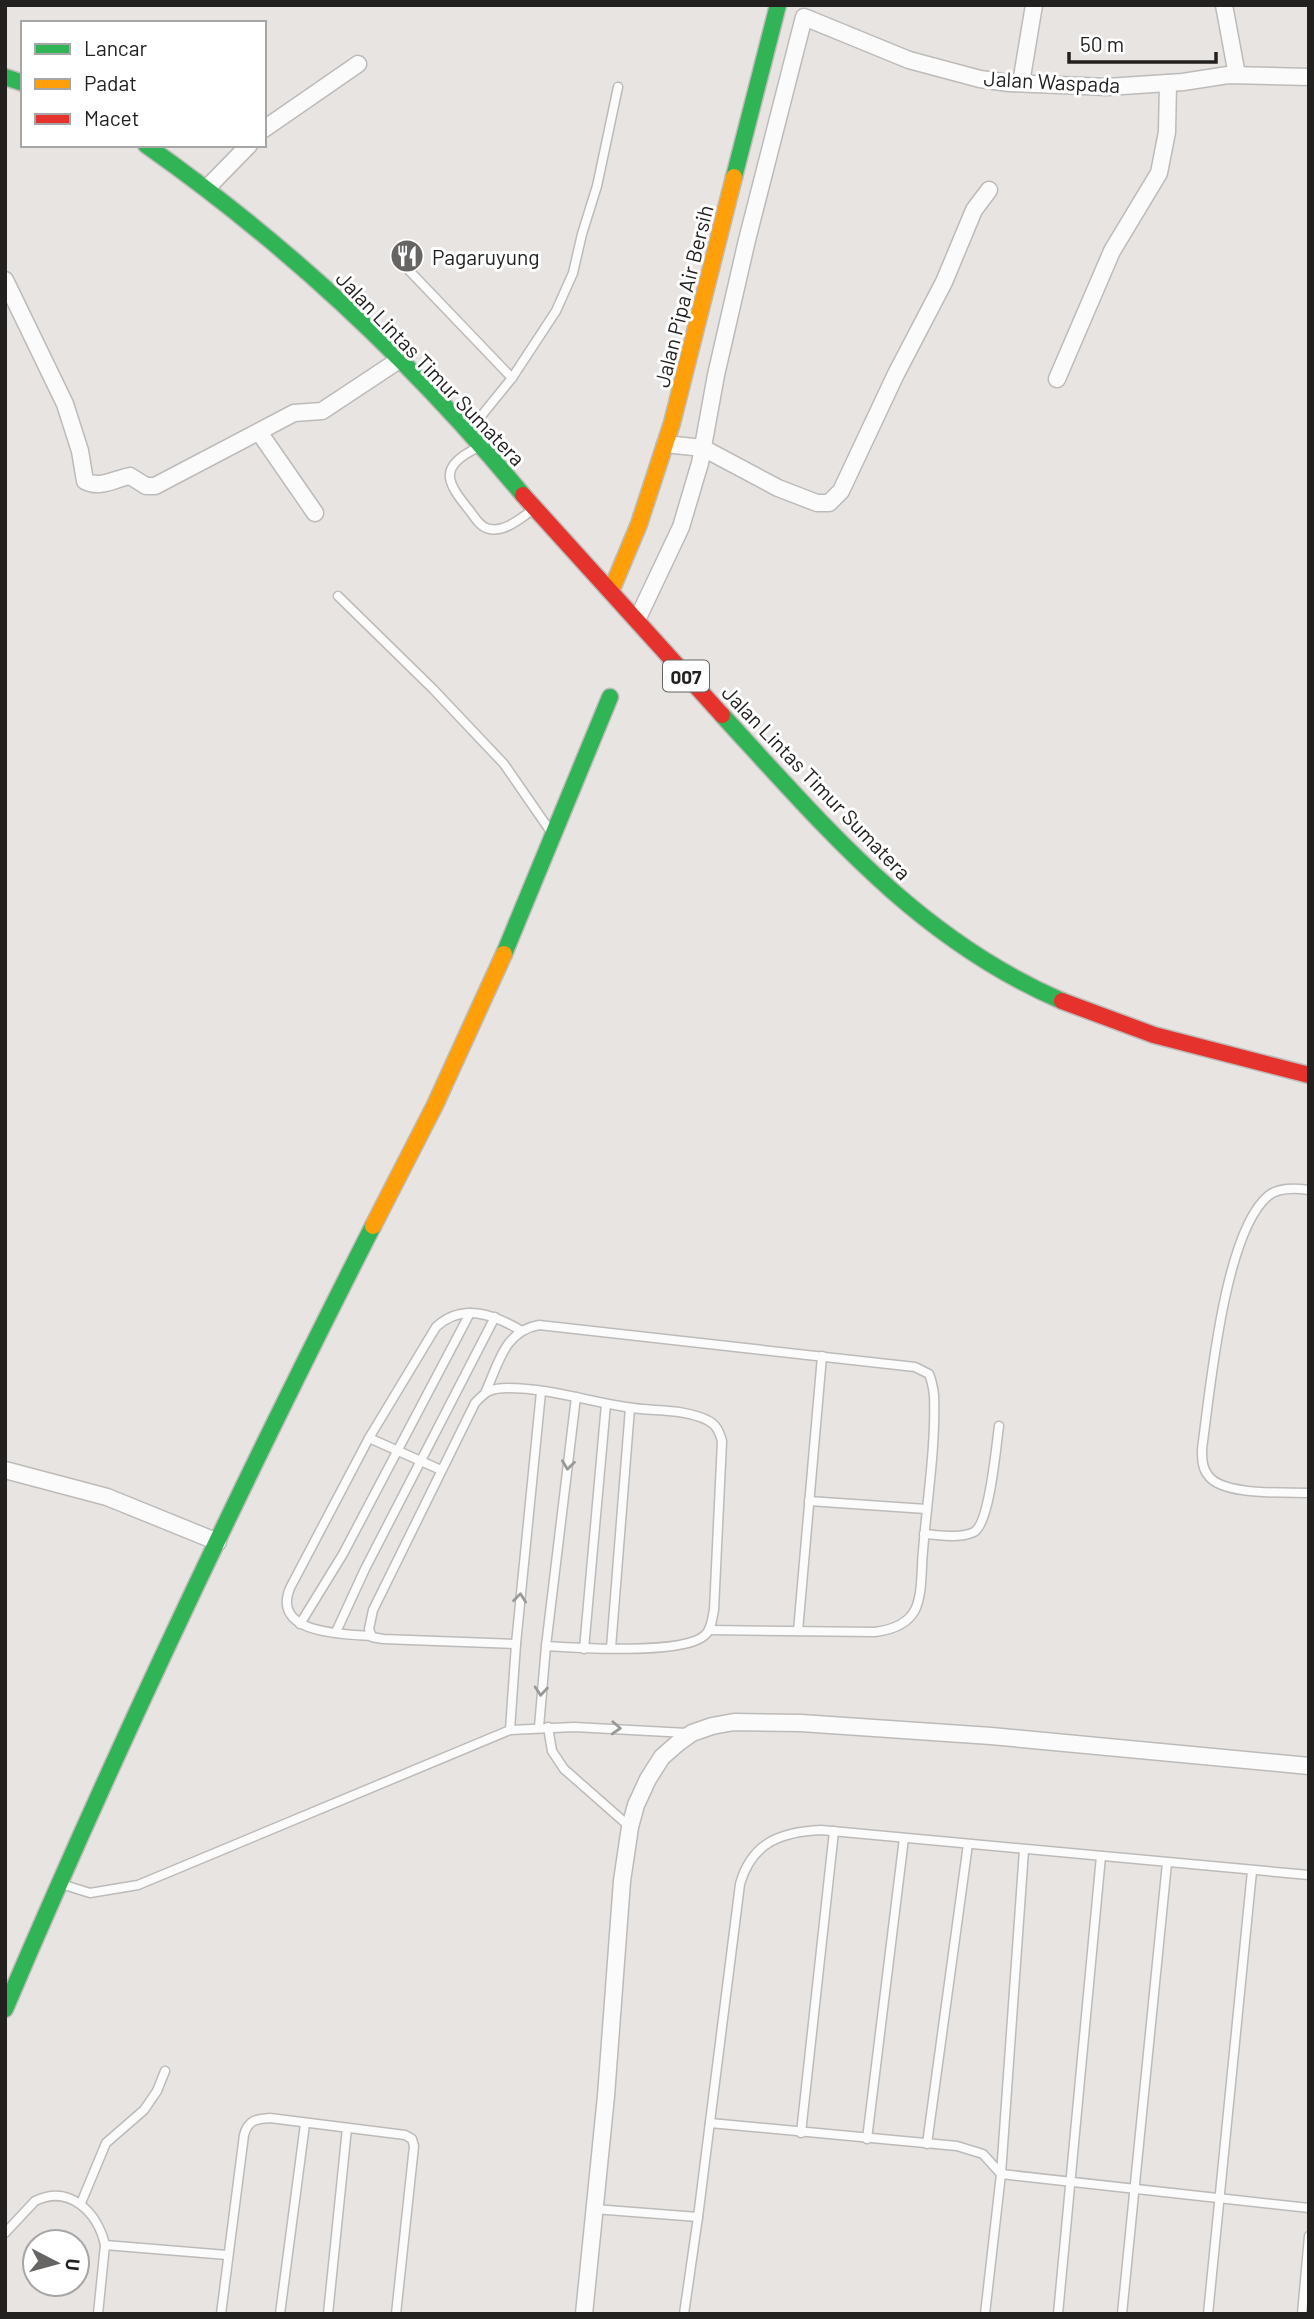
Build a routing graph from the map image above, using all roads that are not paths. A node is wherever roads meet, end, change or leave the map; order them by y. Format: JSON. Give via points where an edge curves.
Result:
{"nodes":[{"id":1,"x":778,"y":5,"type":"edge"},
{"id":2,"x":1034,"y":5,"type":"edge"},
{"id":3,"x":1224,"y":5,"type":"edge"},
{"id":4,"x":358,"y":64,"type":"dead end"},
{"id":5,"x":1237,"y":75,"type":"junction"},
{"id":6,"x":1309,"y":77,"type":"edge"},
{"id":7,"x":1021,"y":83,"type":"junction"},
{"id":8,"x":1168,"y":83,"type":"junction"},
{"id":9,"x":618,"y":88,"type":"dead end"},
{"id":10,"x":266,"y":128,"type":"edge"},
{"id":11,"x":149,"y":147,"type":"edge"},
{"id":12,"x":247,"y":147,"type":"edge"},
{"id":13,"x":207,"y":188,"type":"junction"},
{"id":14,"x":989,"y":190,"type":"dead end"},
{"id":15,"x":401,"y":262,"type":"dead end"},
{"id":16,"x":5,"y":279,"type":"edge"},
{"id":17,"x":399,"y":359,"type":"junction"},
{"id":18,"x":512,"y":378,"type":"junction"},
{"id":19,"x":1057,"y":379,"type":"dead end"},
{"id":20,"x":469,"y":431,"type":"junction"},
{"id":21,"x":259,"y":432,"type":"junction"},
{"id":22,"x":665,"y":444,"type":"junction"},
{"id":23,"x":482,"y":446,"type":"junction"},
{"id":24,"x":703,"y":448,"type":"junction"},
{"id":25,"x":535,"y":508,"type":"junction"},
{"id":26,"x":315,"y":513,"type":"dead end"},
{"id":27,"x":611,"y":591,"type":"junction"},
{"id":28,"x":338,"y":596,"type":"dead end"},
{"id":29,"x":637,"y":620,"type":"junction"},
{"id":30,"x":610,"y":697,"type":"dead end"},
{"id":31,"x":553,"y":835,"type":"junction"},
{"id":32,"x":1309,"y":1075,"type":"edge"},
{"id":33,"x":1309,"y":1190,"type":"edge"},
{"id":34,"x":470,"y":1313,"type":"junction"},
{"id":35,"x":495,"y":1317,"type":"junction"},
{"id":36,"x":520,"y":1330,"type":"junction"},
{"id":37,"x":822,"y":1356,"type":"junction"},
{"id":38,"x":486,"y":1391,"type":"junction"},
{"id":39,"x":541,"y":1392,"type":"junction"},
{"id":40,"x":576,"y":1397,"type":"junction"},
{"id":41,"x":606,"y":1404,"type":"junction"},
{"id":42,"x":630,"y":1408,"type":"junction"},
{"id":43,"x":999,"y":1426,"type":"dead end"},
{"id":44,"x":369,"y":1438,"type":"junction"},
{"id":45,"x":397,"y":1450,"type":"junction"},
{"id":46,"x":421,"y":1461,"type":"junction"},
{"id":47,"x":441,"y":1469,"type":"junction"},
{"id":48,"x":5,"y":1470,"type":"edge"},
{"id":49,"x":1309,"y":1493,"type":"edge"},
{"id":50,"x":810,"y":1501,"type":"junction"},
{"id":51,"x":926,"y":1509,"type":"junction"},
{"id":52,"x":924,"y":1534,"type":"junction"},
{"id":53,"x":218,"y":1542,"type":"junction"},
{"id":54,"x":300,"y":1624,"type":"junction"},
{"id":55,"x":709,"y":1630,"type":"junction"},
{"id":56,"x":798,"y":1631,"type":"junction"},
{"id":57,"x":336,"y":1632,"type":"junction"},
{"id":58,"x":371,"y":1636,"type":"junction"},
{"id":59,"x":516,"y":1644,"type":"junction"},
{"id":60,"x":546,"y":1646,"type":"junction"},
{"id":61,"x":584,"y":1648,"type":"junction"},
{"id":62,"x":611,"y":1648,"type":"junction"},
{"id":63,"x":543,"y":1727,"type":"junction"},
{"id":64,"x":510,"y":1730,"type":"junction"},
{"id":65,"x":692,"y":1733,"type":"junction"},
{"id":66,"x":1309,"y":1766,"type":"edge"},
{"id":67,"x":630,"y":1827,"type":"junction"},
{"id":68,"x":834,"y":1831,"type":"junction"},
{"id":69,"x":904,"y":1838,"type":"junction"},
{"id":70,"x":968,"y":1844,"type":"junction"},
{"id":71,"x":1024,"y":1850,"type":"junction"},
{"id":72,"x":1101,"y":1856,"type":"junction"},
{"id":73,"x":1167,"y":1863,"type":"junction"},
{"id":74,"x":1252,"y":1871,"type":"junction"},
{"id":75,"x":1309,"y":1875,"type":"edge"},
{"id":76,"x":59,"y":1883,"type":"junction"},
{"id":77,"x":5,"y":2009,"type":"edge"},
{"id":78,"x":165,"y":2071,"type":"dead end"},
{"id":79,"x":710,"y":2123,"type":"junction"},
{"id":80,"x":304,"y":2124,"type":"junction"},
{"id":81,"x":346,"y":2128,"type":"junction"},
{"id":82,"x":801,"y":2133,"type":"junction"},
{"id":83,"x":867,"y":2138,"type":"junction"},
{"id":84,"x":927,"y":2144,"type":"junction"},
{"id":85,"x":1001,"y":2174,"type":"junction"},
{"id":86,"x":1070,"y":2182,"type":"junction"},
{"id":87,"x":1133,"y":2189,"type":"junction"},
{"id":88,"x":1221,"y":2199,"type":"junction"},
{"id":89,"x":81,"y":2203,"type":"junction"},
{"id":90,"x":1309,"y":2208,"type":"edge"},
{"id":91,"x":594,"y":2209,"type":"junction"},
{"id":92,"x":698,"y":2217,"type":"junction"},
{"id":93,"x":5,"y":2233,"type":"edge"},
{"id":94,"x":1309,"y":2236,"type":"edge"},
{"id":95,"x":106,"y":2245,"type":"junction"},
{"id":96,"x":227,"y":2255,"type":"junction"},
{"id":97,"x":98,"y":2314,"type":"edge"},
{"id":98,"x":221,"y":2314,"type":"edge"},
{"id":99,"x":280,"y":2314,"type":"edge"},
{"id":100,"x":328,"y":2314,"type":"edge"},
{"id":101,"x":396,"y":2314,"type":"edge"},
{"id":102,"x":584,"y":2314,"type":"edge"},
{"id":103,"x":684,"y":2314,"type":"edge"},
{"id":104,"x":985,"y":2314,"type":"edge"},
{"id":105,"x":1058,"y":2314,"type":"edge"},
{"id":106,"x":1122,"y":2314,"type":"edge"},
{"id":107,"x":1208,"y":2314,"type":"edge"},
{"id":108,"x":1303,"y":2314,"type":"edge"}],
"edges":[{"from":1,"to":22,"type":"main road","name":"Jalan Pipa Air Bersih"},
{"from":2,"to":7,"type":"street"},
{"from":3,"to":5,"type":"street"},
{"from":4,"to":10,"type":"street"},
{"from":5,"to":6,"type":"street","name":"Jalan Waspada"},
{"from":5,"to":8,"type":"street","name":"Jalan Waspada"},
{"from":7,"to":8,"type":"street","name":"Jalan Waspada","via":[[1107,87]]},
{"from":7,"to":24,"type":"street","name":"Jalan Waspada","via":[[980,79],[909,60],[804,17],[747,240]]},
{"from":8,"to":19,"type":"street","via":[[1167,140],[1159,173],[1112,251]]},
{"from":9,"to":18,"type":"lane","via":[[573,273],[556,311]]},
{"from":11,"to":13,"type":"main road","name":"Jalan Lintas Timur Sumatera","number":"007"},
{"from":12,"to":13,"type":"street"},
{"from":13,"to":17,"type":"main road","name":"Jalan Lintas Timur Sumatera","number":"007","via":[[297,261]]},
{"from":14,"to":24,"type":"street","via":[[974,209],[944,282],[832,501],[822,504],[778,488]]},
{"from":15,"to":18,"type":"lane"},
{"from":16,"to":21,"type":"street","via":[[65,404],[88,483],[100,485],[130,476],[155,486]]},
{"from":17,"to":20,"type":"main road","name":"Jalan Lintas Timur Sumatera","number":"007"},
{"from":17,"to":21,"type":"street","via":[[322,411],[294,413]]},
{"from":18,"to":20,"type":"lane"},
{"from":20,"to":23,"type":"main road","name":"Jalan Lintas Timur Sumatera","number":"007"},
{"from":21,"to":26,"type":"street"},
{"from":22,"to":24,"type":"street"},
{"from":22,"to":27,"type":"main road","name":"Jalan Pipa Air Bersih"},
{"from":23,"to":25,"type":"main road","name":"Jalan Lintas Timur Sumatera","number":"007"},
{"from":23,"to":25,"type":"lane","via":[[456,461],[450,479],[452,489],[478,521],[488,529],[502,528]]},
{"from":24,"to":29,"type":"street","via":[[681,527]]},
{"from":25,"to":27,"type":"main road","name":"Jalan Lintas Timur Sumatera","number":"007"},
{"from":27,"to":29,"type":"main road","name":"Jalan Lintas Timur Sumatera","number":"007"},
{"from":28,"to":31,"type":"lane","via":[[504,764]]},
{"from":29,"to":32,"type":"main road","name":"Jalan Lintas Timur Sumatera","number":"007","via":[[873,875],[968,951],[1006,975],[1172,1042]]},
{"from":30,"to":31,"type":"main road"},
{"from":31,"to":53,"type":"main road","via":[[522,915],[435,1105]]},
{"from":33,"to":49,"type":"lane","via":[[1283,1189],[1269,1195],[1241,1234],[1229,1277],[1202,1449],[1202,1462],[1213,1482],[1241,1490]]},
{"from":34,"to":35,"type":"lane"},
{"from":34,"to":44,"type":"lane","via":[[444,1319],[436,1327]]},
{"from":34,"to":45,"type":"lane"},
{"from":35,"to":36,"type":"lane"},
{"from":35,"to":46,"type":"lane"},
{"from":36,"to":37,"type":"lane","via":[[546,1325]]},
{"from":36,"to":38,"type":"lane","via":[[511,1338]]},
{"from":37,"to":50,"type":"lane"},
{"from":37,"to":51,"type":"lane","via":[[915,1367],[929,1374],[934,1414]]},
{"from":38,"to":39,"type":"lane"},
{"from":38,"to":47,"type":"lane","via":[[475,1403]]},
{"from":39,"to":40,"type":"lane"},
{"from":59,"to":39,"type":"lane","one_way":true},
{"from":40,"to":41,"type":"lane"},
{"from":40,"to":60,"type":"lane","one_way":true},
{"from":41,"to":42,"type":"lane"},
{"from":41,"to":61,"type":"lane"},
{"from":42,"to":55,"type":"lane","via":[[694,1415],[714,1424],[720,1434],[714,1610]]},
{"from":42,"to":62,"type":"lane"},
{"from":43,"to":52,"type":"lane","via":[[978,1528],[955,1536]]},
{"from":44,"to":45,"type":"lane"},
{"from":44,"to":54,"type":"lane","via":[[287,1594],[288,1611]]},
{"from":45,"to":46,"type":"lane"},
{"from":45,"to":54,"type":"lane"},
{"from":46,"to":47,"type":"lane"},
{"from":46,"to":57,"type":"lane"},
{"from":47,"to":58,"type":"lane","via":[[373,1610]]},
{"from":48,"to":53,"type":"street","via":[[107,1497]]},
{"from":50,"to":51,"type":"lane"},
{"from":50,"to":56,"type":"lane"},
{"from":51,"to":52,"type":"lane"},
{"from":52,"to":56,"type":"lane","via":[[919,1597],[908,1619],[893,1629],[875,1632]]},
{"from":53,"to":76,"type":"main road"},
{"from":54,"to":57,"type":"lane"},
{"from":55,"to":56,"type":"lane"},
{"from":55,"to":62,"type":"lane","via":[[684,1645]]},
{"from":57,"to":58,"type":"lane"},
{"from":58,"to":59,"type":"lane"},
{"from":59,"to":64,"type":"lane"},
{"from":60,"to":61,"type":"lane"},
{"from":60,"to":63,"type":"lane","one_way":true},
{"from":61,"to":62,"type":"lane"},
{"from":63,"to":64,"type":"lane"},
{"from":63,"to":65,"type":"lane","one_way":true},
{"from":63,"to":67,"type":"lane","via":[[564,1769]]},
{"from":64,"to":76,"type":"lane","via":[[138,1885],[90,1893]]},
{"from":65,"to":66,"type":"street","via":[[734,1722],[855,1726]]},
{"from":65,"to":67,"type":"street","via":[[662,1757]]},
{"from":67,"to":91,"type":"street"},
{"from":68,"to":69,"type":"lane"},
{"from":68,"to":79,"type":"lane","via":[[802,1831],[777,1838],[758,1850],[743,1872]]},
{"from":68,"to":82,"type":"lane"},
{"from":69,"to":70,"type":"lane"},
{"from":69,"to":83,"type":"lane"},
{"from":70,"to":71,"type":"lane"},
{"from":70,"to":84,"type":"lane"},
{"from":71,"to":72,"type":"lane"},
{"from":71,"to":85,"type":"lane"},
{"from":72,"to":73,"type":"lane"},
{"from":72,"to":86,"type":"lane"},
{"from":73,"to":74,"type":"lane"},
{"from":73,"to":87,"type":"lane"},
{"from":74,"to":75,"type":"lane"},
{"from":74,"to":88,"type":"lane"},
{"from":76,"to":77,"type":"main road"},
{"from":78,"to":89,"type":"lane","via":[[144,2110],[106,2143]]},
{"from":79,"to":82,"type":"lane"},
{"from":79,"to":92,"type":"lane"},
{"from":80,"to":81,"type":"lane"},
{"from":80,"to":96,"type":"lane","via":[[270,2118],[246,2126]]},
{"from":80,"to":99,"type":"lane"},
{"from":81,"to":100,"type":"lane"},
{"from":81,"to":101,"type":"lane","via":[[405,2135],[413,2141]]},
{"from":82,"to":83,"type":"lane"},
{"from":83,"to":84,"type":"lane"},
{"from":84,"to":85,"type":"lane","via":[[976,2150]]},
{"from":85,"to":86,"type":"lane"},
{"from":85,"to":104,"type":"lane"},
{"from":86,"to":87,"type":"lane"},
{"from":86,"to":105,"type":"lane"},
{"from":87,"to":88,"type":"lane"},
{"from":87,"to":106,"type":"lane"},
{"from":88,"to":90,"type":"lane"},
{"from":88,"to":107,"type":"lane"},
{"from":89,"to":93,"type":"lane","via":[[61,2196],[41,2198]]},
{"from":89,"to":95,"type":"lane","via":[[96,2220]]},
{"from":91,"to":92,"type":"lane"},
{"from":91,"to":102,"type":"street"},
{"from":92,"to":103,"type":"lane"},
{"from":94,"to":108,"type":"lane"},
{"from":95,"to":96,"type":"lane"},
{"from":95,"to":97,"type":"lane"},
{"from":96,"to":98,"type":"lane"}]}
